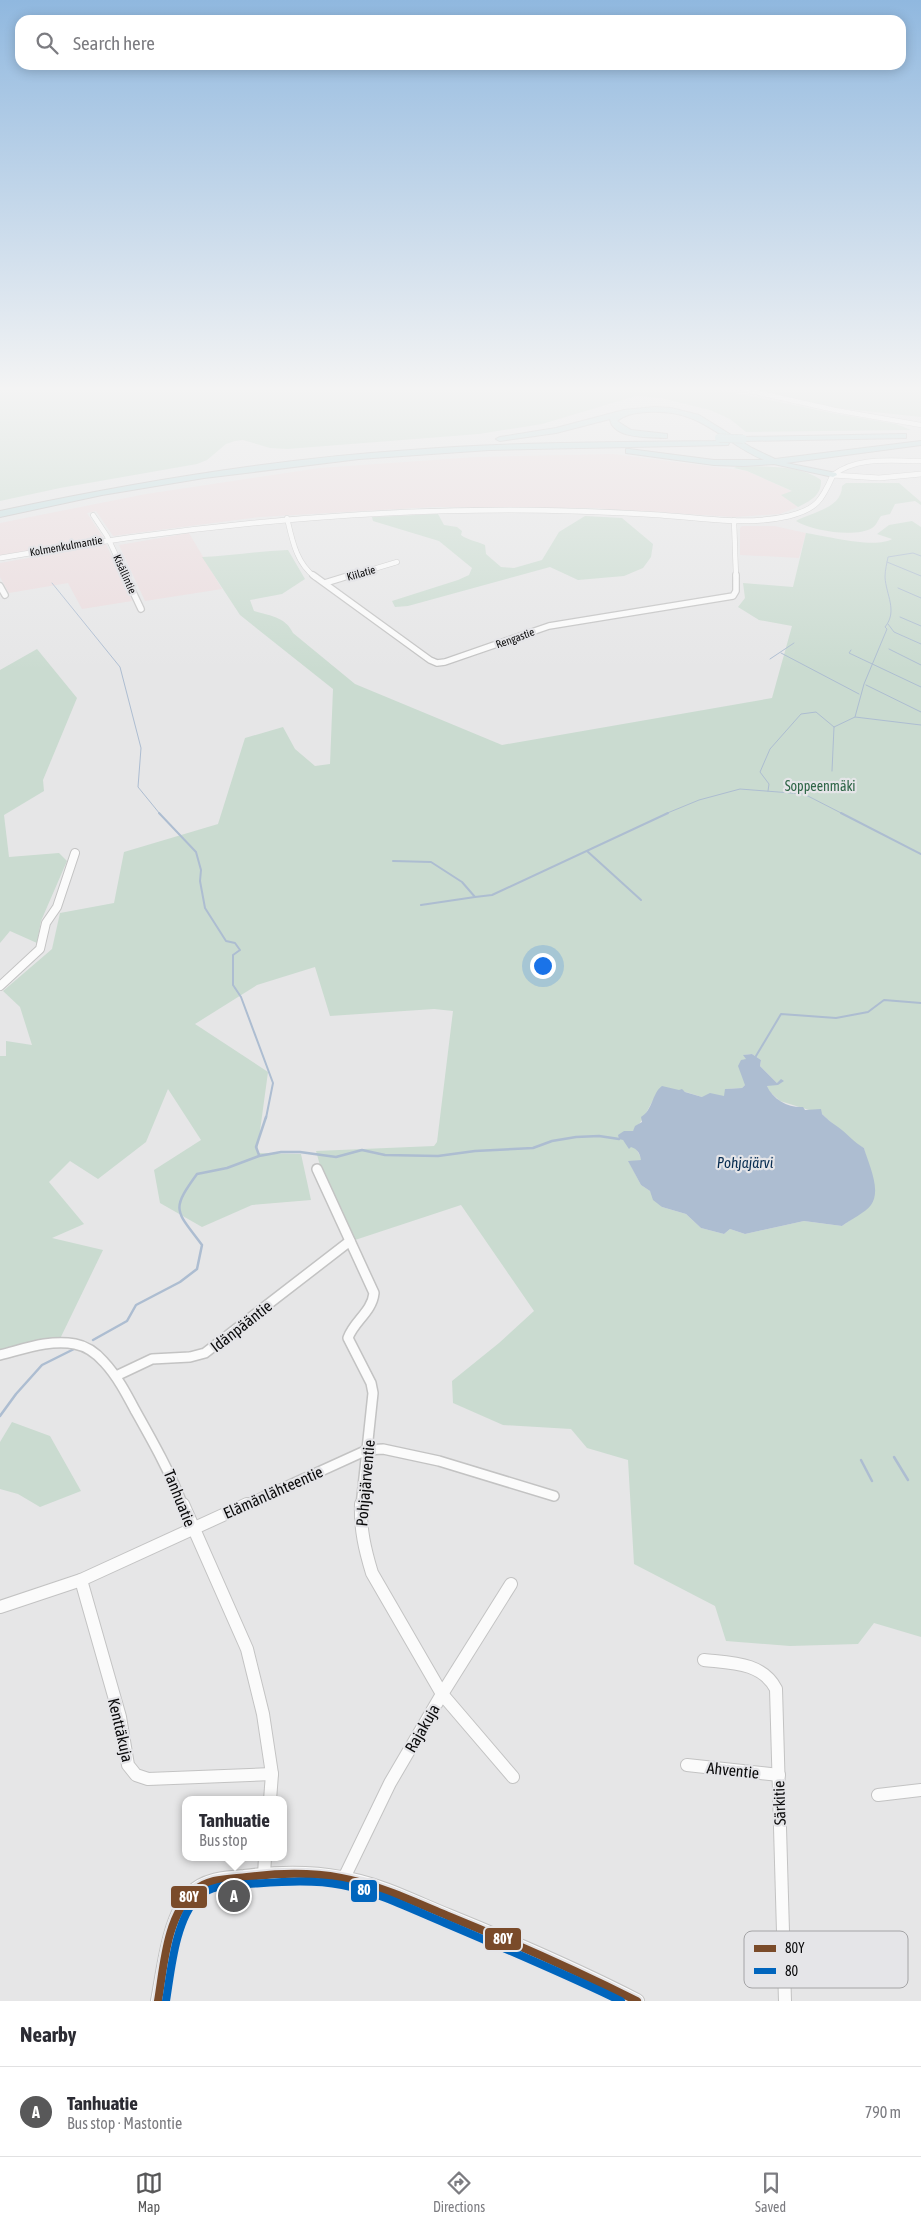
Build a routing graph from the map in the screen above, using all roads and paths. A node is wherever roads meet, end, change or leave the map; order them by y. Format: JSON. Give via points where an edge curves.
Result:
{"nodes":[{"id":1,"x":138,"y":483,"type":"edge"},
{"id":2,"x":159,"y":483,"type":"edge"},
{"id":3,"x":830,"y":483,"type":"edge"},
{"id":4,"x":0,"y":510,"type":"edge"},
{"id":5,"x":0,"y":514,"type":"edge"},
{"id":6,"x":93,"y":515,"type":"dead end"},
{"id":7,"x":287,"y":518,"type":"junction"},
{"id":8,"x":734,"y":520,"type":"junction"},
{"id":9,"x":108,"y":539,"type":"junction"},
{"id":10,"x":0,"y":558,"type":"edge"},
{"id":11,"x":397,"y":562,"type":"dead end"},
{"id":12,"x":325,"y":583,"type":"junction"},
{"id":13,"x":0,"y":586,"type":"edge"},
{"id":14,"x":5,"y":595,"type":"dead end"},
{"id":15,"x":141,"y":609,"type":"dead end"},
{"id":16,"x":75,"y":853,"type":"dead end"},
{"id":17,"x":0,"y":986,"type":"edge"},
{"id":18,"x":317,"y":1169,"type":"dead end"},
{"id":19,"x":350,"y":1241,"type":"junction"},
{"id":20,"x":0,"y":1355,"type":"edge"},
{"id":21,"x":116,"y":1376,"type":"junction"},
{"id":22,"x":367,"y":1450,"type":"junction"},
{"id":23,"x":554,"y":1496,"type":"dead end"},
{"id":24,"x":193,"y":1529,"type":"junction"},
{"id":25,"x":80,"y":1580,"type":"junction"},
{"id":26,"x":511,"y":1584,"type":"dead end"},
{"id":27,"x":0,"y":1607,"type":"edge"},
{"id":28,"x":704,"y":1660,"type":"dead end"},
{"id":29,"x":442,"y":1694,"type":"junction"},
{"id":30,"x":687,"y":1765,"type":"dead end"},
{"id":31,"x":272,"y":1774,"type":"junction"},
{"id":32,"x":778,"y":1775,"type":"junction"},
{"id":33,"x":513,"y":1777,"type":"dead end"},
{"id":34,"x":921,"y":1790,"type":"edge"},
{"id":35,"x":878,"y":1795,"type":"dead end"},
{"id":36,"x":270,"y":1796,"type":"edge"},
{"id":37,"x":265,"y":1861,"type":"edge"},
{"id":38,"x":264,"y":1875,"type":"junction"},
{"id":39,"x":344,"y":1878,"type":"junction"},
{"id":40,"x":783,"y":1931,"type":"edge"},
{"id":41,"x":785,"y":1988,"type":"edge"},
{"id":42,"x":158,"y":2001,"type":"edge"},
{"id":43,"x":637,"y":2001,"type":"edge"},
{"id":44,"x":785,"y":2001,"type":"edge"}],
"edges":[{"from":1,"to":4,"type":"highway"},
{"from":2,"to":5,"type":"highway"},
{"from":3,"to":8,"type":"street","name":"Kolmenkulmantie","via":[[824,497],[803,511],[770,519]]},
{"from":6,"to":9,"type":"street","name":"Kisällintie"},
{"from":7,"to":8,"type":"street","name":"Kolmenkulmantie","via":[[512,509],[632,512]]},
{"from":7,"to":9,"type":"street","name":"Kolmenkulmantie"},
{"from":7,"to":12,"type":"street","name":"Rengastie","via":[[297,556],[310,573]]},
{"from":8,"to":12,"type":"street","name":"Rengastie","via":[[734,596],[549,626],[445,662],[430,660]]},
{"from":9,"to":10,"type":"street","name":"Kolmenkulmantie"},
{"from":9,"to":15,"type":"street","name":"Kisällintie"},
{"from":11,"to":12,"type":"street","name":"Kiilatie"},
{"from":13,"to":14,"type":"street"},
{"from":16,"to":17,"type":"street","via":[[56,907],[46,923],[40,949]]},
{"from":18,"to":19,"type":"street","name":"Pohjajärventie"},
{"from":19,"to":21,"type":"street","name":"Idänpääntie","via":[[205,1353],[193,1357],[145,1360]]},
{"from":19,"to":22,"type":"street","name":"Pohjajärventie","via":[[374,1293],[374,1302],[348,1338],[371,1383]]},
{"from":20,"to":21,"type":"street","name":"Tanhuatie","via":[[70,1342],[92,1349]]},
{"from":21,"to":24,"type":"street","name":"Tanhuatie","via":[[167,1466]]},
{"from":22,"to":23,"type":"street","name":"Elämänlähteentie","via":[[383,1449],[438,1461]]},
{"from":22,"to":24,"type":"street","name":"Elämänlähteentie"},
{"from":22,"to":29,"type":"street","name":"Pohjajärventie","via":[[360,1526],[364,1552],[372,1572]]},
{"from":24,"to":25,"type":"street","name":"Elämänlähteentie"},
{"from":24,"to":31,"type":"street","name":"Tanhuatie","via":[[247,1649],[264,1714]]},
{"from":25,"to":27,"type":"street","name":"Elämänlähteentie"},
{"from":25,"to":31,"type":"street","name":"Kenttäkuja","via":[[120,1717],[131,1771],[148,1779]]},
{"from":26,"to":29,"type":"street","name":"Rajakuja"},
{"from":28,"to":32,"type":"street","name":"Särkitie","via":[[762,1669],[771,1677],[776,1688]]},
{"from":29,"to":33,"type":"street","name":"Pohjajärventie"},
{"from":29,"to":39,"type":"street","name":"Rajakuja","via":[[390,1783]]},
{"from":30,"to":32,"type":"street","name":"Ahventie"},
{"from":31,"to":36,"type":"street","name":"Tanhuatie"},
{"from":32,"to":40,"type":"street","name":"Särkitie"},
{"from":34,"to":35,"type":"street"},
{"from":37,"to":38,"type":"street"},
{"from":38,"to":39,"type":"street","via":[[312,1874]]},
{"from":38,"to":42,"type":"street","via":[[208,1884],[192,1893],[179,1913]]},
{"from":39,"to":43,"type":"street","via":[[407,1899],[547,1956]]},
{"from":41,"to":44,"type":"street","name":"Särkitie"}]}
